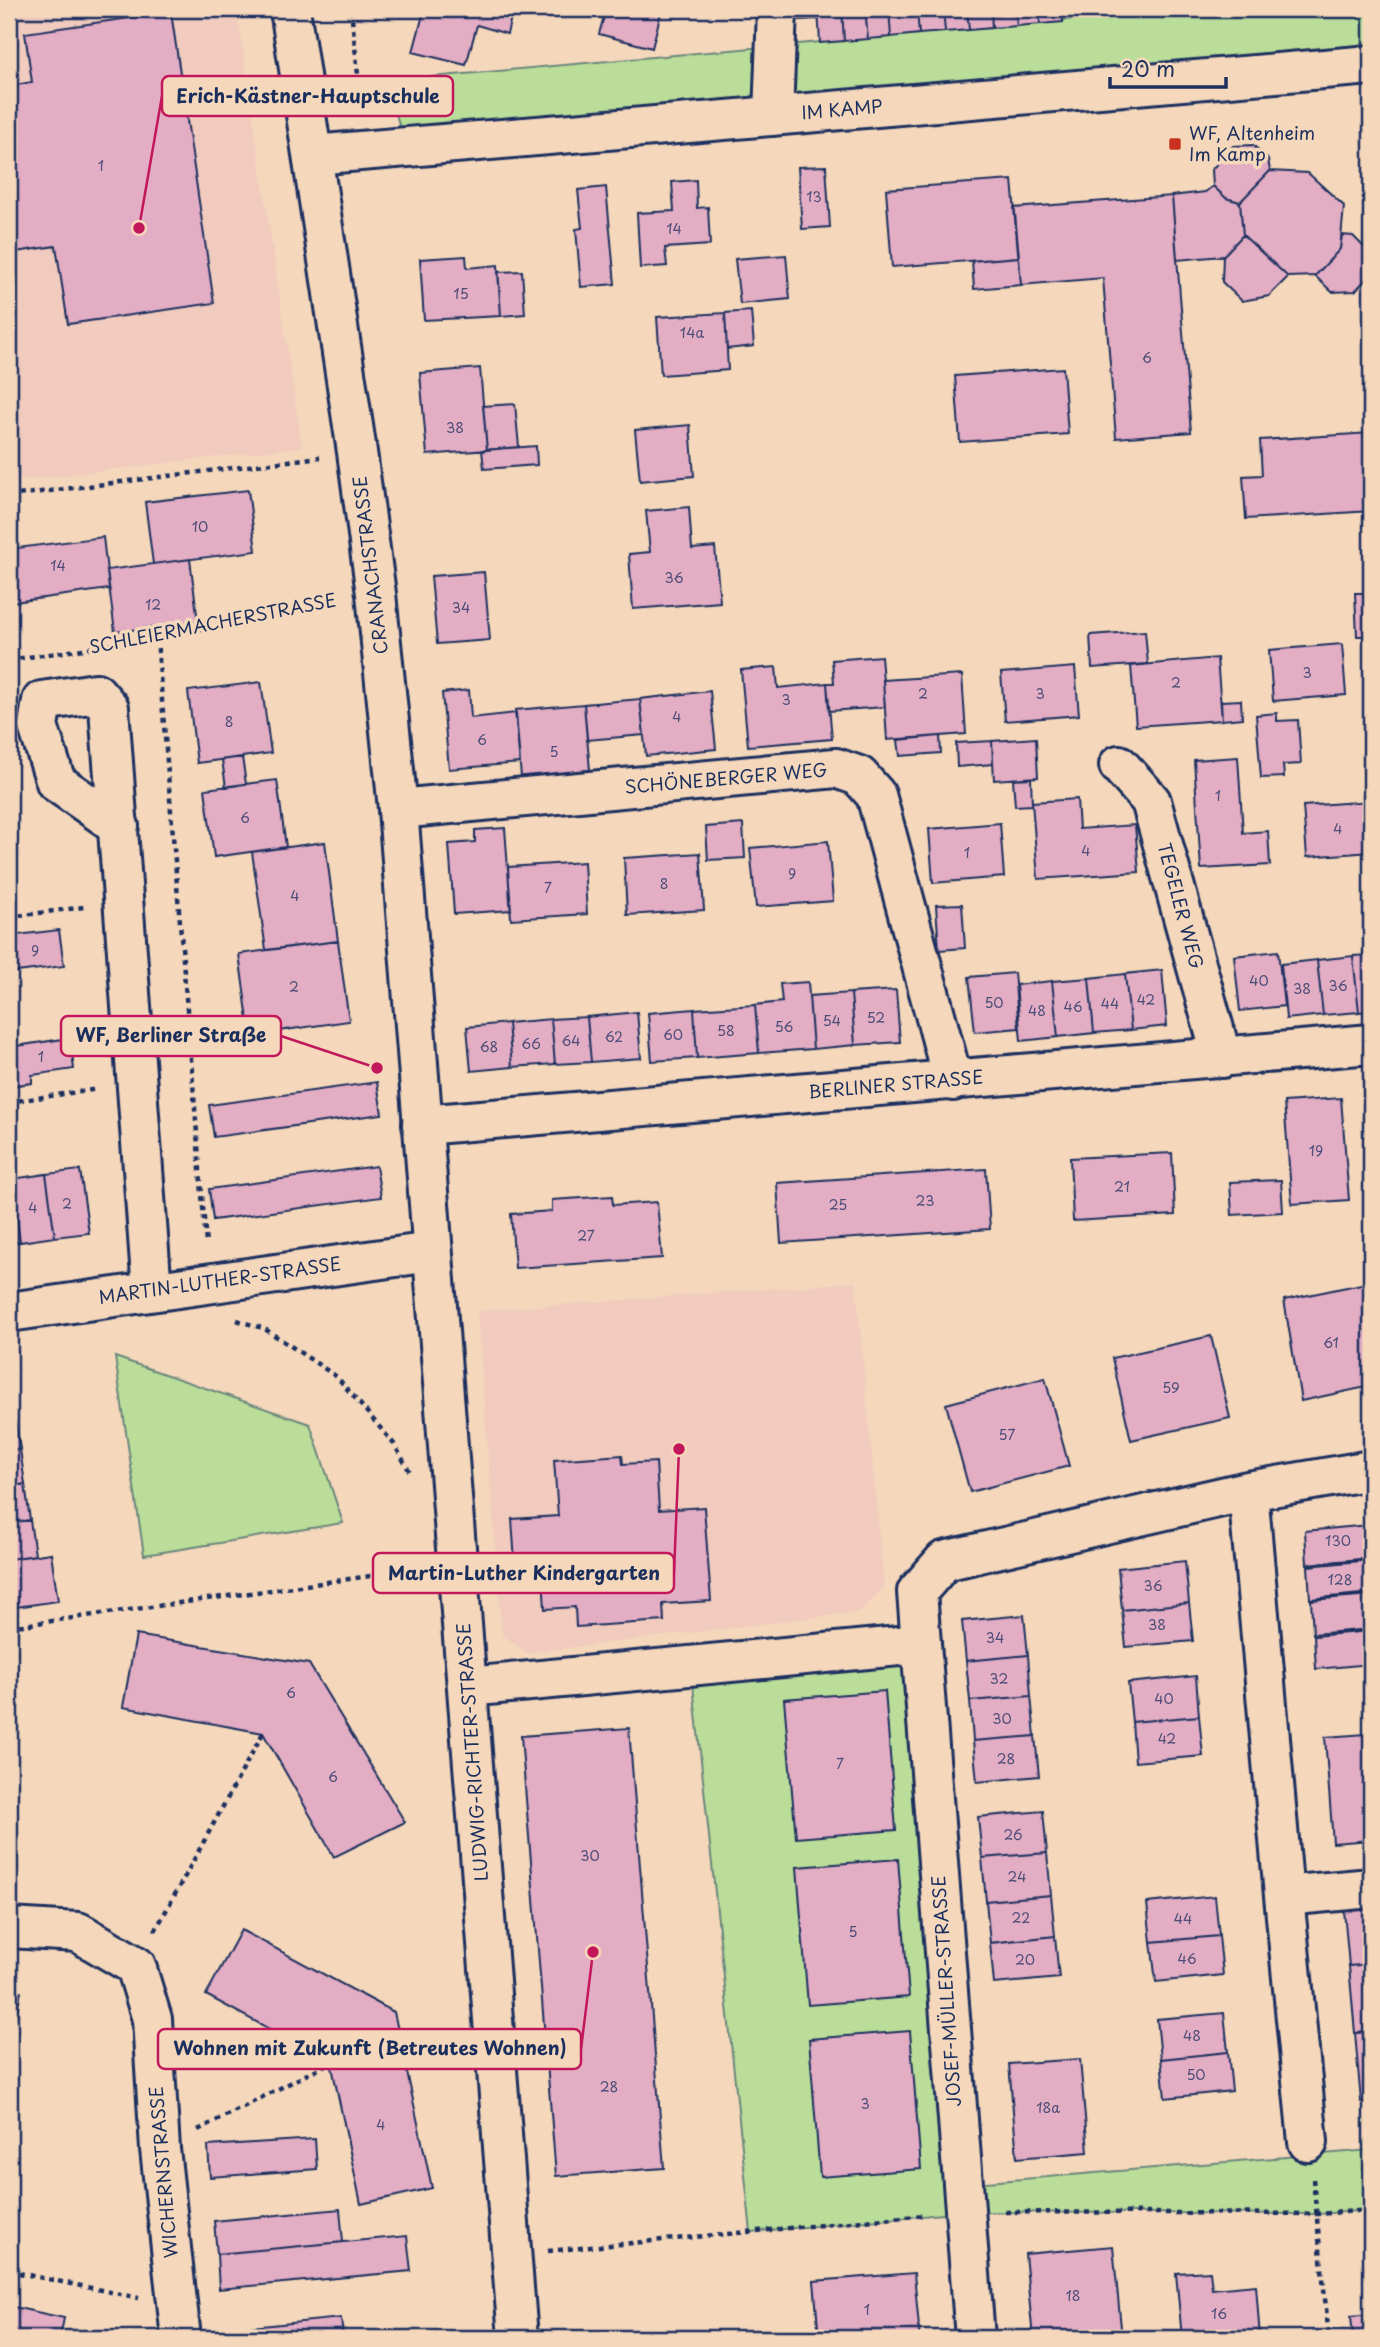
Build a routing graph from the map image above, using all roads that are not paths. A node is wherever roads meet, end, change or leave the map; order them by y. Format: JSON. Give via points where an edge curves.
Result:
{"nodes":[{"id":1,"x":289,"y":9,"type":"edge"},
{"id":2,"x":777,"y":9,"type":"edge"},
{"id":3,"x":1371,"y":65,"type":"edge"},
{"id":4,"x":773,"y":116,"type":"junction"},
{"id":5,"x":313,"y":155,"type":"junction"},
{"id":6,"x":1119,"y":765,"type":"dead end"},
{"id":7,"x":398,"y":809,"type":"junction"},
{"id":8,"x":119,"y":826,"type":"dead end"},
{"id":9,"x":1371,"y":1044,"type":"edge"},
{"id":10,"x":1222,"y":1058,"type":"junction"},
{"id":11,"x":953,"y":1080,"type":"junction"},
{"id":12,"x":422,"y":1125,"type":"junction"},
{"id":13,"x":431,"y":1252,"type":"junction"},
{"id":14,"x":152,"y":1291,"type":"junction"},
{"id":15,"x":9,"y":1312,"type":"edge"},
{"id":16,"x":1371,"y":1469,"type":"edge"},
{"id":17,"x":1248,"y":1491,"type":"junction"},
{"id":18,"x":920,"y":1644,"type":"junction"},
{"id":19,"x":468,"y":1687,"type":"junction"},
{"id":20,"x":1371,"y":1888,"type":"edge"},
{"id":21,"x":1284,"y":1896,"type":"junction"},
{"id":22,"x":9,"y":1928,"type":"edge"},
{"id":23,"x":1308,"y":2142,"type":"dead end"},
{"id":24,"x":179,"y":2322,"type":"edge"},
{"id":25,"x":518,"y":2338,"type":"edge"},
{"id":26,"x":975,"y":2338,"type":"edge"}],
"edges":[{"from":1,"to":5,"type":"street","name":"CRANACHSTRASSE"},
{"from":2,"to":4,"type":"street"},
{"from":3,"to":4,"type":"street","name":"IM KAMP"},
{"from":4,"to":5,"type":"street","name":"IM KAMP"},
{"from":5,"to":7,"type":"street","name":"CRANACHSTRASSE","via":[[376,594]]},
{"from":6,"to":10,"type":"street","name":"TEGELER WEG","via":[[1151,801]]},
{"from":7,"to":11,"type":"street","name":"SCHÖNEBERGER WEG","via":[[836,768],[859,776],[876,795]]},
{"from":7,"to":12,"type":"street","name":"CRANACHSTRASSE"},
{"from":8,"to":14,"type":"street"},
{"from":9,"to":10,"type":"street","name":"BERLINER STRASSE"},
{"from":10,"to":11,"type":"street","name":"BERLINER STRASSE"},
{"from":11,"to":12,"type":"street","name":"BERLINER STRASSE"},
{"from":12,"to":13,"type":"street","name":"LUDWIG-RICHTER-STRASSE"},
{"from":13,"to":14,"type":"street","name":"MARTIN-LUTHER-STRASSE"},
{"from":13,"to":19,"type":"street","name":"LUDWIG-RICHTER-STRASSE"},
{"from":14,"to":15,"type":"street","name":"MARTIN-LUTHER-STRASSE"},
{"from":16,"to":17,"type":"street","name":"JOSEF-MÜLLER-STRASSE"},
{"from":17,"to":18,"type":"street","name":"JOSEF-MÜLLER-STRASSE","via":[[944,1561],[917,1592]]},
{"from":17,"to":21,"type":"street"},
{"from":18,"to":19,"type":"street"},
{"from":18,"to":26,"type":"street","name":"JOSEF-MÜLLER-STRASSE"},
{"from":19,"to":25,"type":"street","name":"LUDWIG-RICHTER-STRASSE"},
{"from":20,"to":21,"type":"street"},
{"from":21,"to":23,"type":"street"},
{"from":22,"to":24,"type":"street","name":"WICHERNSTRASSE","via":[[78,1933],[136,1966],[152,2019],[160,2149]]}]}
